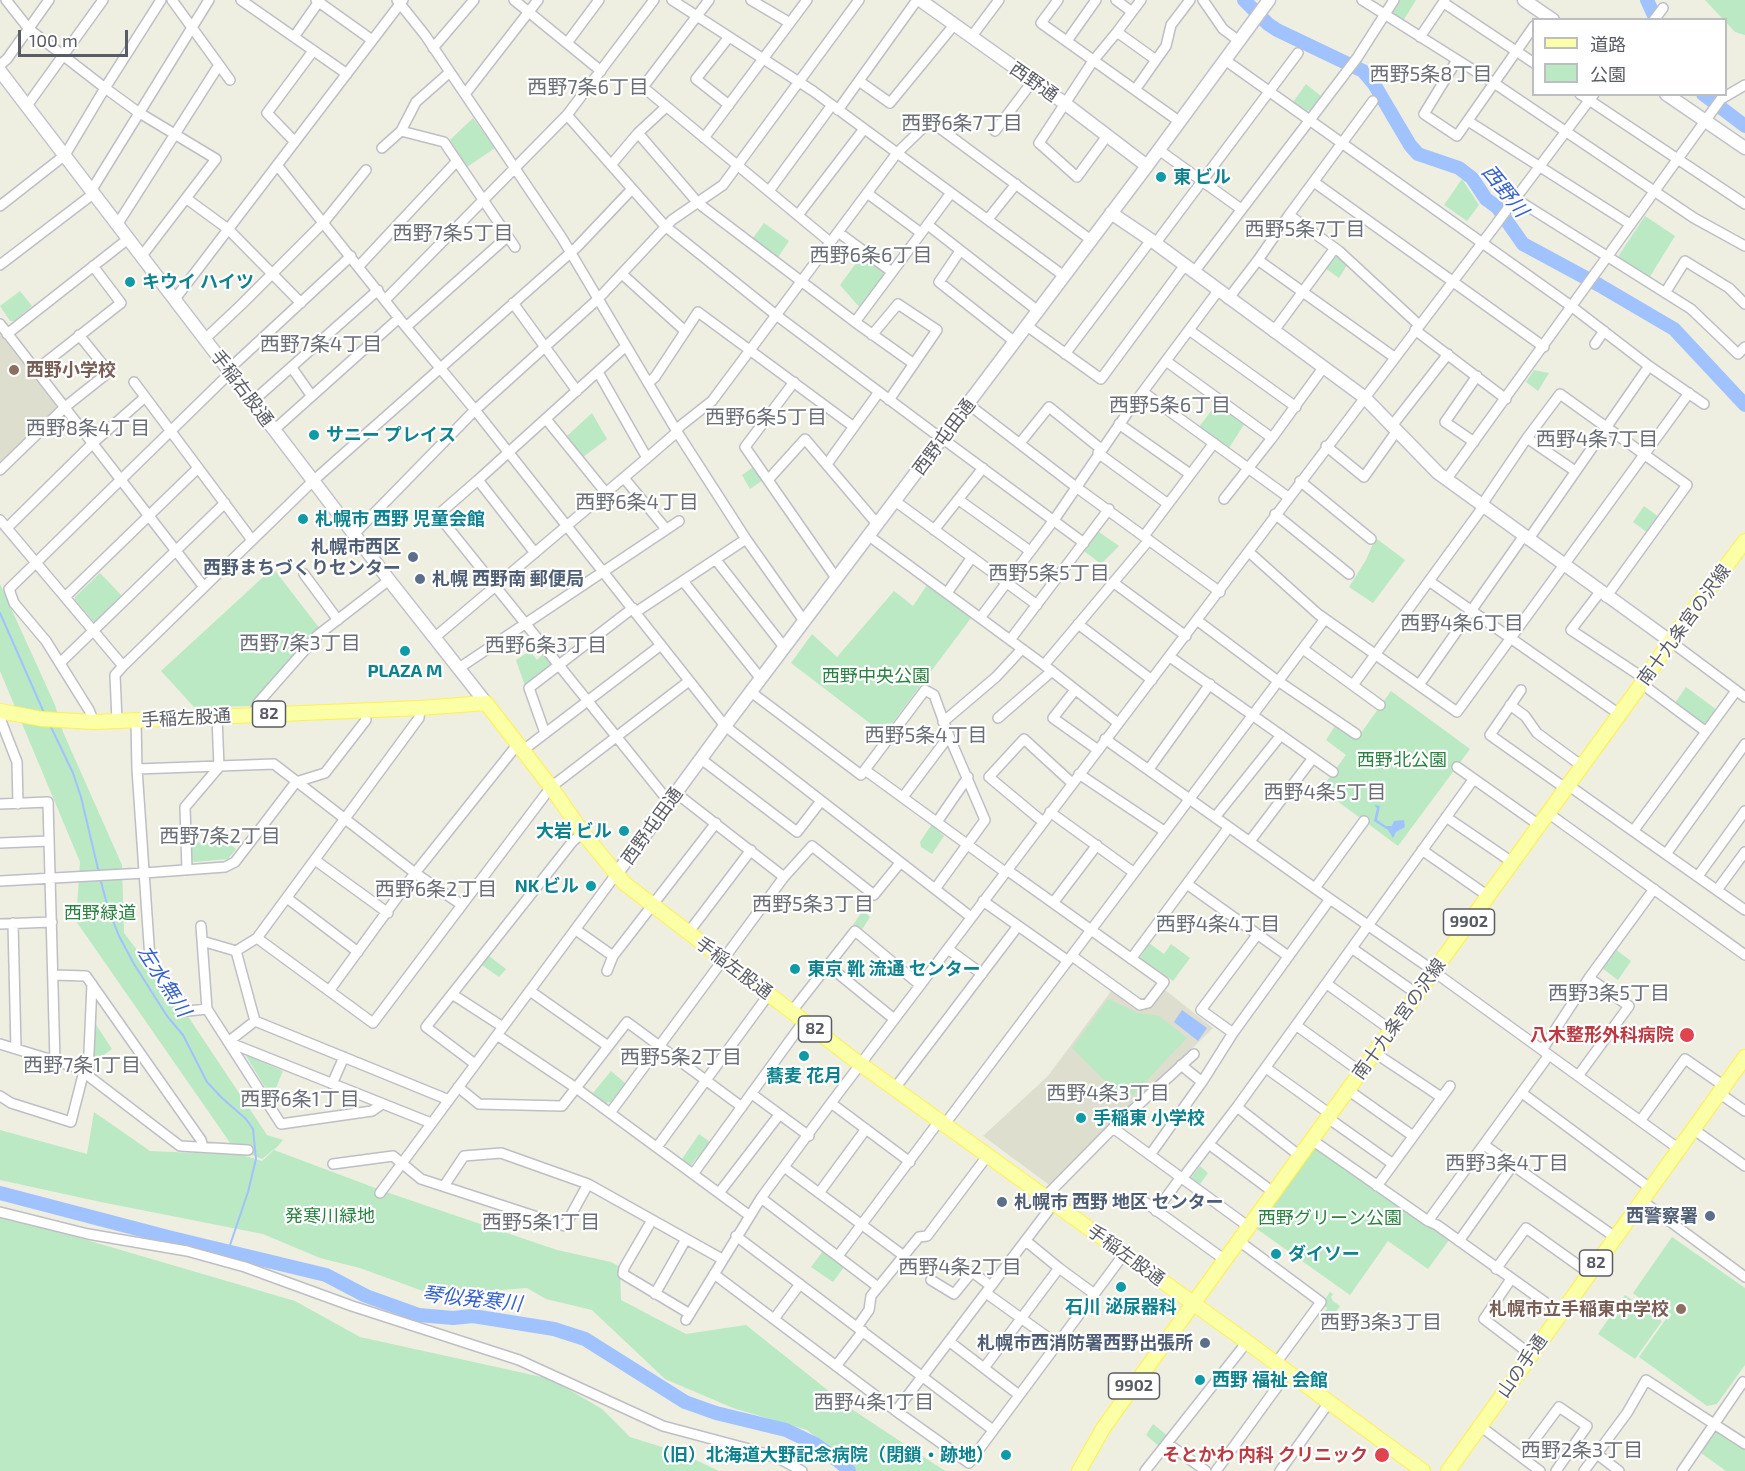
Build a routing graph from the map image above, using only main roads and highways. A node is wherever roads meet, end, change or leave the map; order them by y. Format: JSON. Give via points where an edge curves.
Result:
{"nodes":[{"id":1,"x":1745,"y":541,"type":"edge"},
{"id":2,"x":1,"y":711,"type":"edge"},
{"id":3,"x":1745,"y":1057,"type":"edge"},
{"id":4,"x":1194,"y":1304,"type":"junction"},
{"id":5,"x":1079,"y":1471,"type":"edge"},
{"id":6,"x":1423,"y":1471,"type":"edge"},
{"id":7,"x":1448,"y":1471,"type":"edge"}],
"edges":[{"from":1,"to":4,"type":"main road","name":"南十九条宮の沢線","number":"9902"},
{"from":2,"to":4,"type":"main road","name":"手稲左股通","number":"82","via":[[94,722],[486,703],[624,883],[852,1058]]},
{"from":3,"to":7,"type":"main road","name":"山の手通","number":"82"},
{"from":4,"to":5,"type":"main road","name":"南十九条宮の沢線","number":"9902","via":[[1104,1427]]},
{"from":4,"to":6,"type":"main road","name":"手稲左股通","number":"82"}]}
